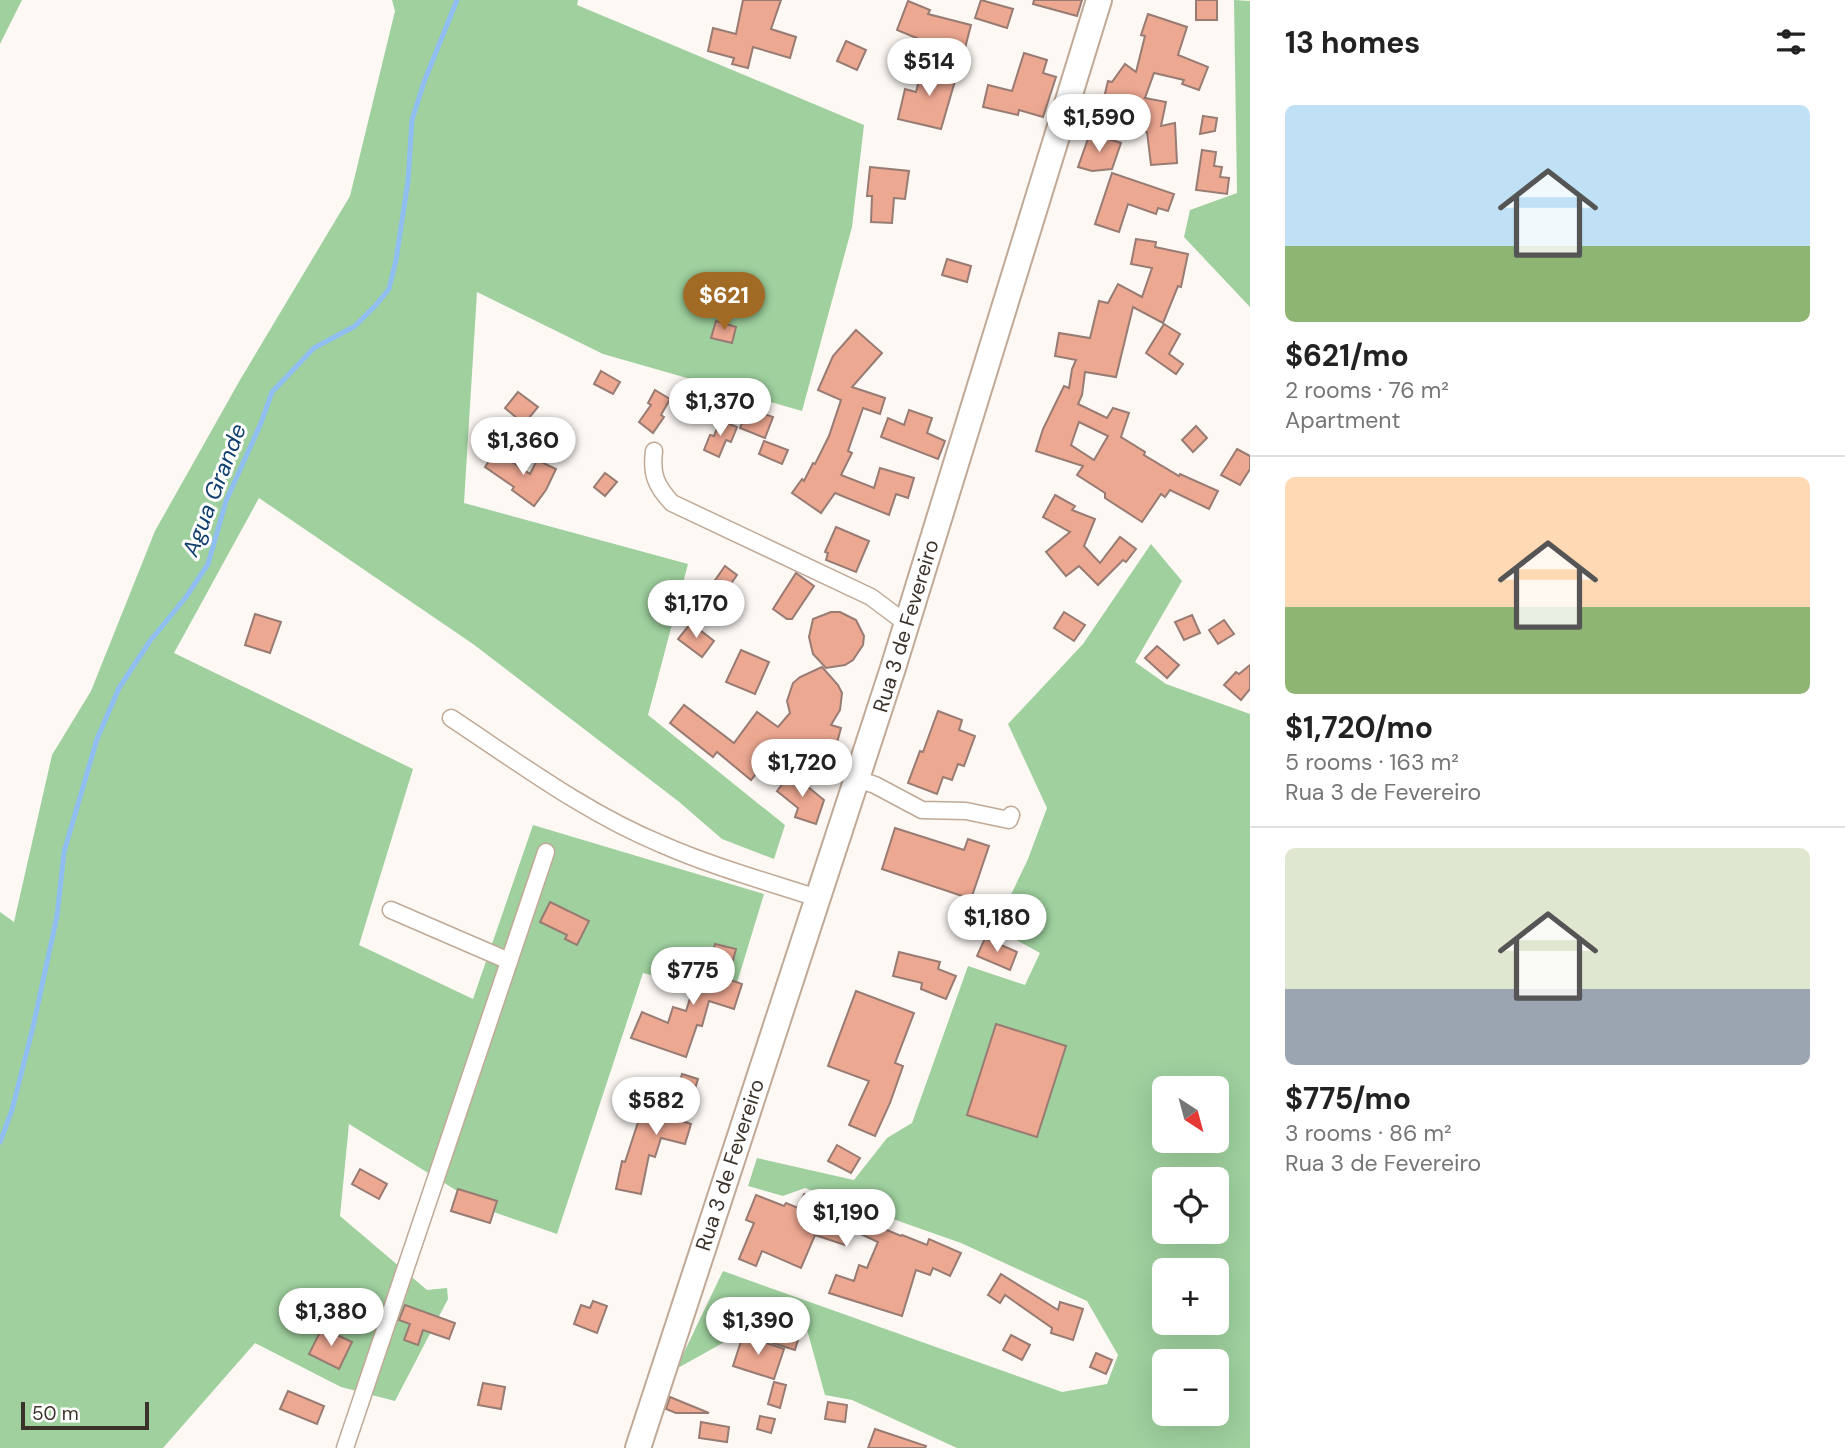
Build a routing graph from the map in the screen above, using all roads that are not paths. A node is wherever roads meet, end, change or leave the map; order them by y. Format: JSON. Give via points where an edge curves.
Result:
{"nodes":[{"id":1,"x":1099,"y":0,"type":"edge"},
{"id":2,"x":654,"y":451,"type":"dead end"},
{"id":3,"x":907,"y":624,"type":"junction"},
{"id":4,"x":452,"y":718,"type":"dead end"},
{"id":5,"x":857,"y":779,"type":"junction"},
{"id":6,"x":1011,"y":815,"type":"dead end"},
{"id":7,"x":546,"y":852,"type":"dead end"},
{"id":8,"x":817,"y":898,"type":"junction"},
{"id":9,"x":391,"y":910,"type":"dead end"},
{"id":10,"x":509,"y":961,"type":"junction"},
{"id":11,"x":345,"y":1448,"type":"edge"},
{"id":12,"x":638,"y":1448,"type":"edge"}],
"edges":[{"from":1,"to":3,"type":"main road","name":"Rua 3 de Fevereiro"},
{"from":2,"to":3,"type":"street","via":[[654,479],[672,503],[871,597]]},
{"from":3,"to":5,"type":"main road","name":"Rua 3 de Fevereiro"},
{"from":4,"to":8,"type":"street","via":[[623,826],[692,857]]},
{"from":5,"to":6,"type":"street","via":[[922,810],[1009,820]]},
{"from":5,"to":8,"type":"main road","name":"Rua 3 de Fevereiro"},
{"from":7,"to":10,"type":"street"},
{"from":8,"to":12,"type":"main road","name":"Rua 3 de Fevereiro"},
{"from":9,"to":10,"type":"street"},
{"from":10,"to":11,"type":"street"}]}
